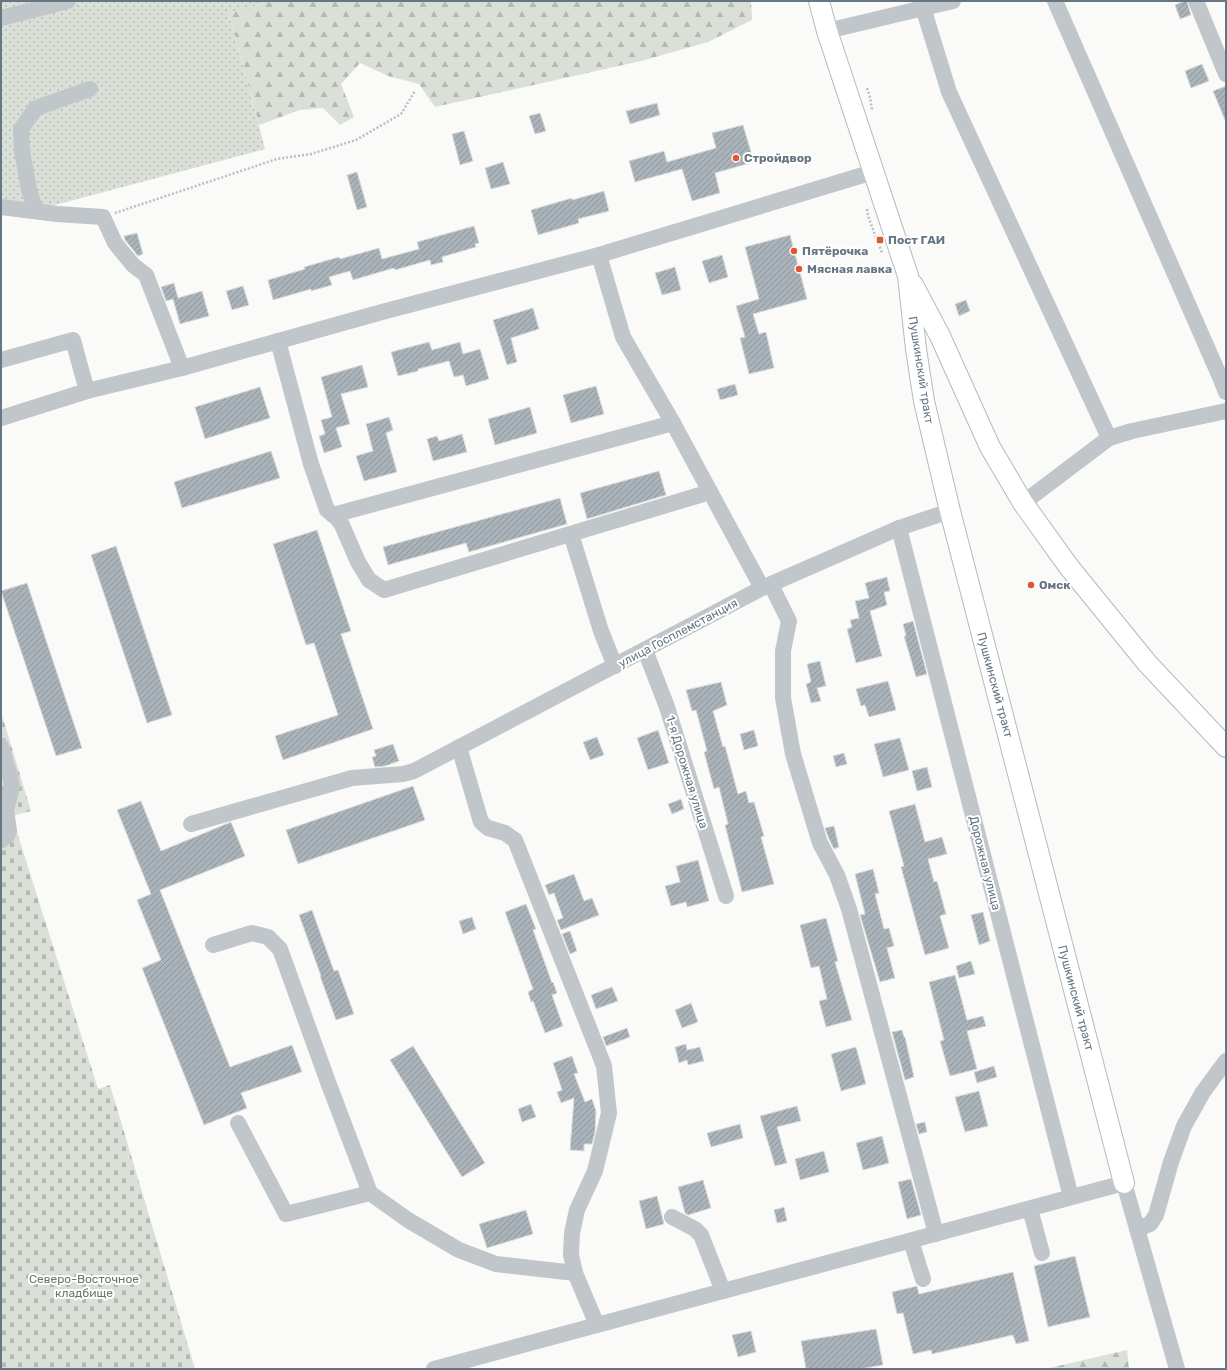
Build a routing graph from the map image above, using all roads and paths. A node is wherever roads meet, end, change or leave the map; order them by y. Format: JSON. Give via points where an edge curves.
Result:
{"nodes":[{"id":1,"x":68,"y":1,"type":"edge"},
{"id":2,"x":819,"y":1,"type":"edge"},
{"id":3,"x":953,"y":1,"type":"edge"},
{"id":4,"x":1055,"y":1,"type":"edge"},
{"id":5,"x":1196,"y":1,"type":"edge"},
{"id":6,"x":922,"y":4,"type":"edge"},
{"id":7,"x":1,"y":18,"type":"edge"},
{"id":8,"x":827,"y":31,"type":"junction"},
{"id":9,"x":1226,"y":74,"type":"edge"},
{"id":10,"x":90,"y":89,"type":"dead end"},
{"id":11,"x":415,"y":91,"type":"dead end"},
{"id":12,"x":873,"y":172,"type":"junction"},
{"id":13,"x":1,"y":207,"type":"edge"},
{"id":14,"x":36,"y":211,"type":"junction"},
{"id":15,"x":104,"y":217,"type":"junction"},
{"id":16,"x":599,"y":255,"type":"junction"},
{"id":17,"x":908,"y":276,"type":"junction"},
{"id":18,"x":278,"y":341,"type":"junction"},
{"id":19,"x":1,"y":360,"type":"edge"},
{"id":20,"x":182,"y":368,"type":"junction"},
{"id":21,"x":87,"y":391,"type":"junction"},
{"id":22,"x":1226,"y":392,"type":"edge"},
{"id":23,"x":1226,"y":411,"type":"edge"},
{"id":24,"x":1,"y":418,"type":"edge"},
{"id":25,"x":673,"y":423,"type":"junction"},
{"id":26,"x":1110,"y":438,"type":"junction"},
{"id":27,"x":710,"y":492,"type":"junction"},
{"id":28,"x":1023,"y":503,"type":"junction"},
{"id":29,"x":950,"y":511,"type":"junction"},
{"id":30,"x":333,"y":515,"type":"junction"},
{"id":31,"x":899,"y":528,"type":"junction"},
{"id":32,"x":572,"y":534,"type":"junction"},
{"id":33,"x":766,"y":586,"type":"junction"},
{"id":34,"x":645,"y":650,"type":"junction"},
{"id":35,"x":615,"y":666,"type":"junction"},
{"id":36,"x":1,"y":746,"type":"edge"},
{"id":37,"x":459,"y":747,"type":"junction"},
{"id":38,"x":1226,"y":747,"type":"edge"},
{"id":39,"x":191,"y":824,"type":"dead end"},
{"id":40,"x":1,"y":840,"type":"edge"},
{"id":41,"x":726,"y":896,"type":"dead end"},
{"id":42,"x":213,"y":945,"type":"dead end"},
{"id":43,"x":1226,"y":1061,"type":"edge"},
{"id":44,"x":238,"y":1123,"type":"dead end"},
{"id":45,"x":1124,"y":1183,"type":"junction"},
{"id":46,"x":370,"y":1193,"type":"junction"},
{"id":47,"x":1072,"y":1197,"type":"junction"},
{"id":48,"x":1030,"y":1209,"type":"junction"},
{"id":49,"x":672,"y":1217,"type":"dead end"},
{"id":50,"x":1138,"y":1229,"type":"junction"},
{"id":51,"x":936,"y":1234,"type":"junction"},
{"id":52,"x":911,"y":1241,"type":"junction"},
{"id":53,"x":1042,"y":1253,"type":"dead end"},
{"id":54,"x":575,"y":1273,"type":"junction"},
{"id":55,"x":923,"y":1279,"type":"dead end"},
{"id":56,"x":723,"y":1292,"type":"junction"},
{"id":57,"x":597,"y":1325,"type":"junction"},
{"id":58,"x":434,"y":1369,"type":"edge"},
{"id":59,"x":1177,"y":1369,"type":"edge"}],
"edges":[{"from":1,"to":7,"type":"street"},
{"from":2,"to":8,"type":"main road","name":"Пушкинский тракт"},
{"from":3,"to":6,"type":"street"},
{"from":4,"to":22,"type":"street"},
{"from":5,"to":9,"type":"street"},
{"from":6,"to":8,"type":"street"},
{"from":6,"to":26,"type":"street","via":[[949,92]]},
{"from":8,"to":12,"type":"main road","name":"Пушкинский тракт"},
{"from":10,"to":14,"type":"street","via":[[36,108],[21,128],[27,182]]},
{"from":11,"to":15,"type":"path","via":[[401,114],[356,140],[311,154],[277,159]]},
{"from":12,"to":16,"type":"street"},
{"from":12,"to":17,"type":"main road","name":"Пушкинский тракт"},
{"from":13,"to":14,"type":"street"},
{"from":14,"to":15,"type":"street"},
{"from":15,"to":20,"type":"street","via":[[114,243],[133,265],[146,275]]},
{"from":16,"to":18,"type":"street"},
{"from":16,"to":25,"type":"street","via":[[623,337]]},
{"from":17,"to":28,"type":"main road","via":[[940,336],[990,447]]},
{"from":17,"to":29,"type":"main road","name":"Пушкинский тракт","via":[[924,401]]},
{"from":18,"to":20,"type":"street"},
{"from":18,"to":30,"type":"street","via":[[311,464],[327,510]]},
{"from":19,"to":21,"type":"street","via":[[73,340]]},
{"from":20,"to":21,"type":"street"},
{"from":21,"to":24,"type":"street"},
{"from":23,"to":26,"type":"street"},
{"from":25,"to":27,"type":"street"},
{"from":25,"to":30,"type":"street"},
{"from":26,"to":28,"type":"street"},
{"from":27,"to":32,"type":"street"},
{"from":27,"to":33,"type":"street"},
{"from":28,"to":38,"type":"main road","via":[[1147,664]]},
{"from":29,"to":31,"type":"street","name":"улица Госплемстанция"},
{"from":29,"to":45,"type":"main road","name":"Пушкинский тракт"},
{"from":30,"to":32,"type":"street","via":[[342,525],[369,580],[384,590]]},
{"from":31,"to":33,"type":"street","name":"улица Госплемстанция"},
{"from":31,"to":47,"type":"street","name":"Дорожная улица"},
{"from":32,"to":35,"type":"street","via":[[601,631]]},
{"from":33,"to":34,"type":"street","name":"улица Госплемстанция"},
{"from":33,"to":51,"type":"street","via":[[789,621],[783,651],[783,698],[794,754],[820,843],[837,875],[849,909]]},
{"from":34,"to":35,"type":"street","name":"улица Госплемстанция"},
{"from":34,"to":41,"type":"street","name":"1-я Дорожная улица","via":[[667,707]]},
{"from":35,"to":37,"type":"street","name":"улица Госплемстанция"},
{"from":36,"to":40,"type":"street","via":[[12,779],[6,810],[9,832]]},
{"from":37,"to":39,"type":"street","name":"улица Госплемстанция","via":[[414,771],[393,776],[352,778]]},
{"from":37,"to":54,"type":"street","via":[[481,822],[488,828],[505,833],[515,840],[604,1066],[608,1113],[594,1171],[577,1210],[572,1233],[571,1255]]},
{"from":42,"to":46,"type":"street","via":[[252,933],[268,937],[280,950]]},
{"from":43,"to":50,"type":"street","via":[[1203,1092],[1184,1126],[1156,1215],[1150,1224]]},
{"from":44,"to":46,"type":"street","via":[[286,1214]]},
{"from":45,"to":47,"type":"street"},
{"from":45,"to":50,"type":"street","name":"Пушкинский тракт"},
{"from":46,"to":54,"type":"street","via":[[408,1220],[459,1250],[496,1264]]},
{"from":47,"to":48,"type":"street"},
{"from":48,"to":51,"type":"street"},
{"from":48,"to":53,"type":"street"},
{"from":49,"to":56,"type":"street","via":[[696,1229],[701,1235]]},
{"from":50,"to":59,"type":"street","name":"Пушкинский тракт"},
{"from":51,"to":52,"type":"street"},
{"from":52,"to":55,"type":"street"},
{"from":52,"to":56,"type":"street"},
{"from":54,"to":57,"type":"street"},
{"from":56,"to":57,"type":"street"},
{"from":57,"to":58,"type":"street"}]}
